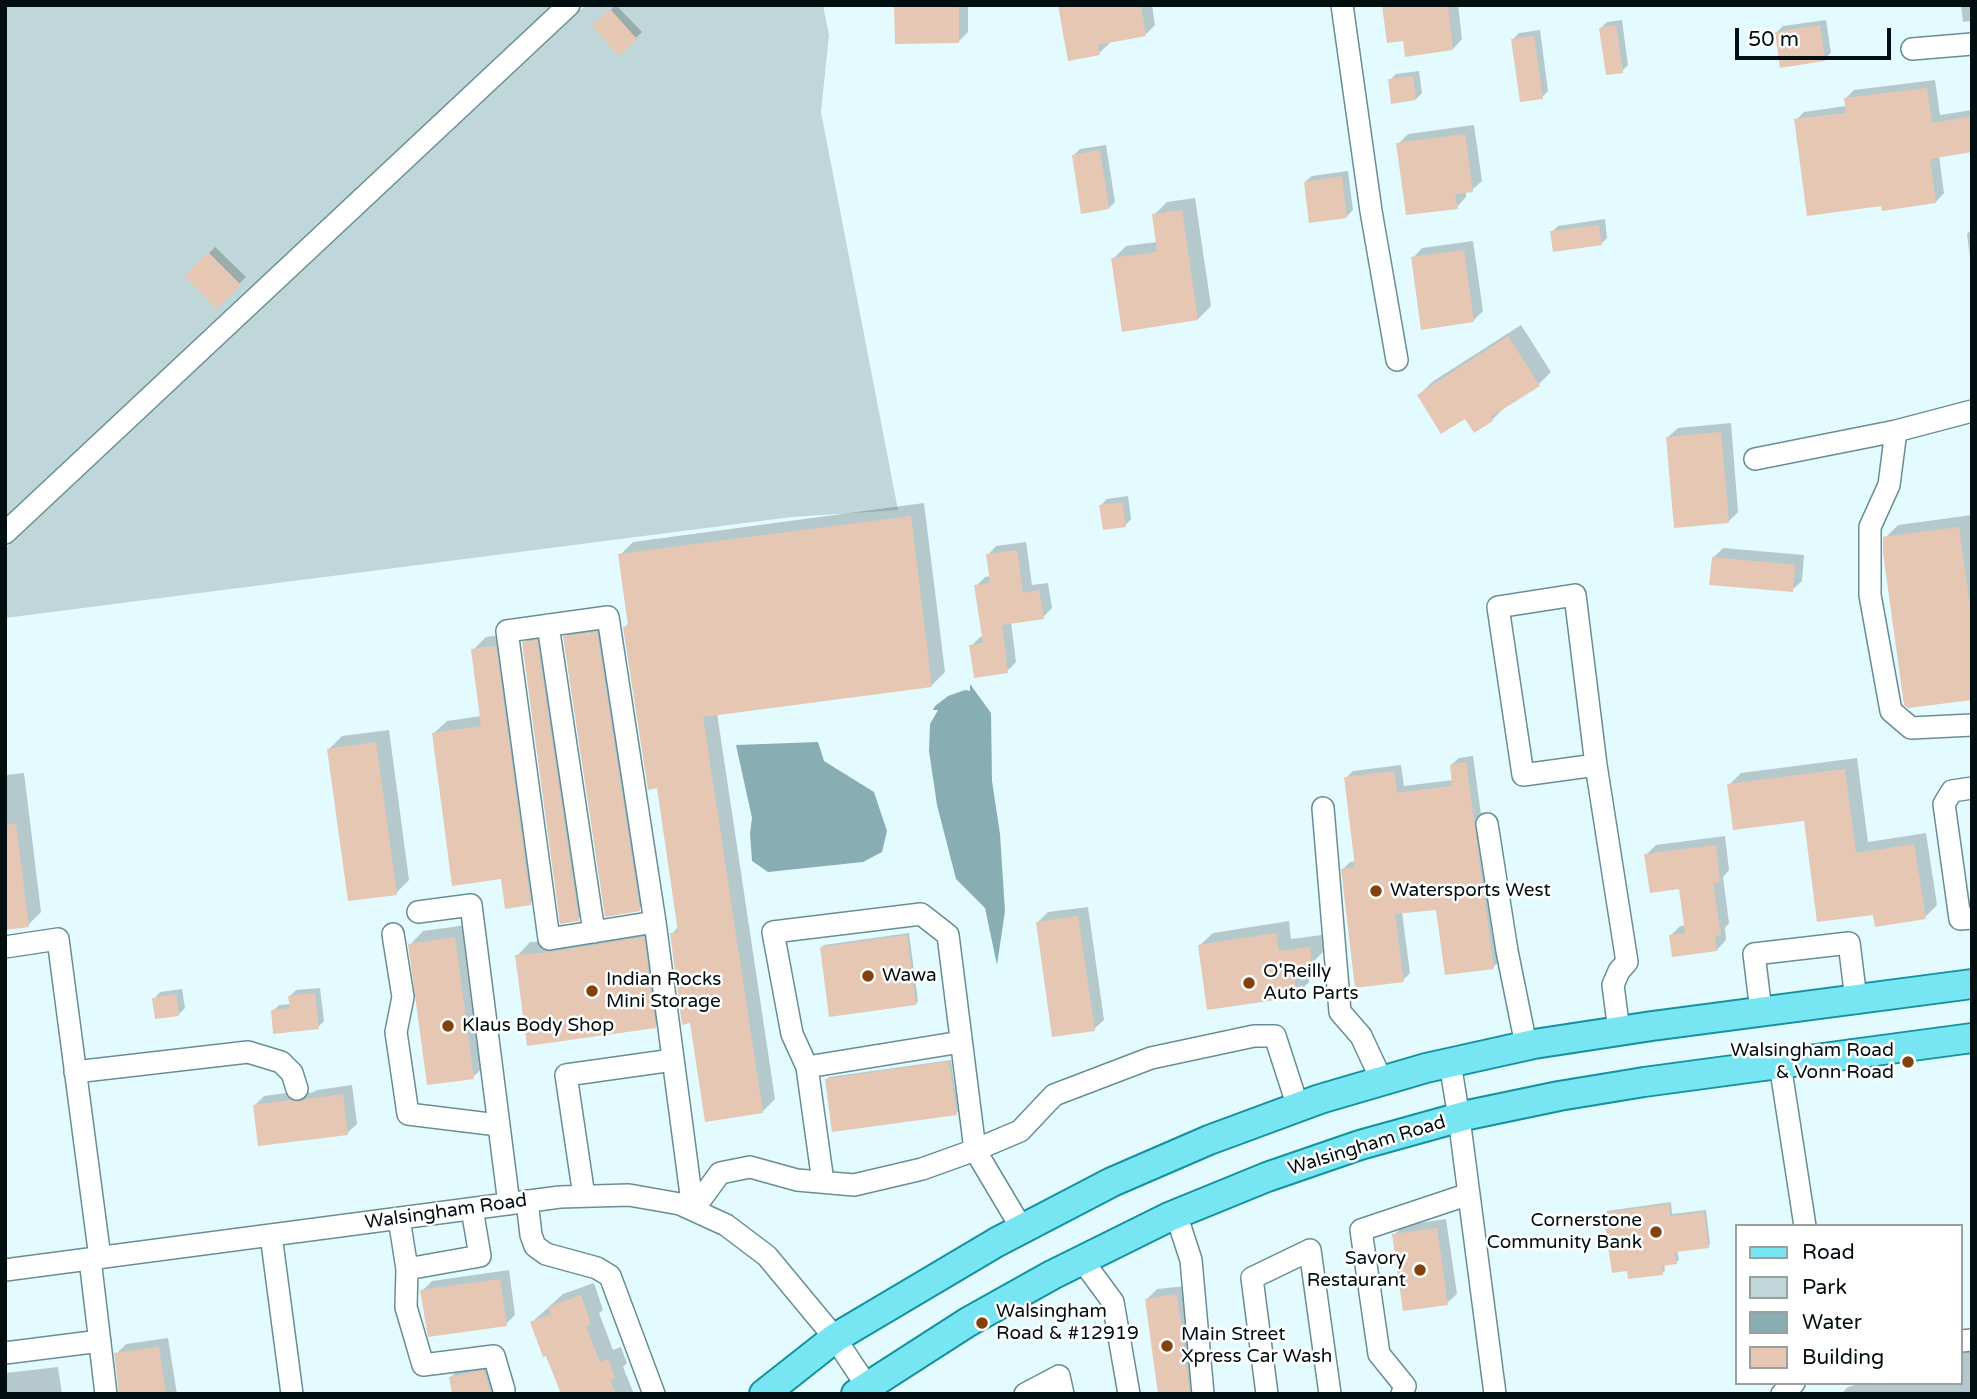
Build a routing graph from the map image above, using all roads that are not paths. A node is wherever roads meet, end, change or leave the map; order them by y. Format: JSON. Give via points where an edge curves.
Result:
{"nodes":[{"id":1,"x":569,"y":5,"type":"edge"},
{"id":2,"x":1342,"y":5,"type":"edge"},
{"id":3,"x":1972,"y":44,"type":"edge"},
{"id":4,"x":1912,"y":49,"type":"dead end"},
{"id":5,"x":1397,"y":360,"type":"dead end"},
{"id":6,"x":1972,"y":411,"type":"edge"},
{"id":7,"x":1896,"y":431,"type":"junction"},
{"id":8,"x":1755,"y":459,"type":"dead end"},
{"id":9,"x":5,"y":533,"type":"edge"},
{"id":10,"x":548,"y":625,"type":"junction"},
{"id":11,"x":1972,"y":725,"type":"edge"},
{"id":12,"x":1596,"y":765,"type":"junction"},
{"id":13,"x":1972,"y":788,"type":"edge"},
{"id":14,"x":1323,"y":808,"type":"dead end"},
{"id":15,"x":1487,"y":824,"type":"dead end"},
{"id":16,"x":418,"y":912,"type":"dead end"},
{"id":17,"x":1972,"y":918,"type":"edge"},
{"id":18,"x":655,"y":922,"type":"junction"},
{"id":19,"x":594,"y":932,"type":"junction"},
{"id":20,"x":393,"y":934,"type":"dead end"},
{"id":21,"x":5,"y":947,"type":"edge"},
{"id":22,"x":1972,"y":984,"type":"edge"},
{"id":23,"x":1856,"y":999,"type":"junction"},
{"id":24,"x":1761,"y":1011,"type":"junction"},
{"id":25,"x":1619,"y":1031,"type":"junction"},
{"id":26,"x":1972,"y":1038,"type":"edge"},
{"id":27,"x":961,"y":1042,"type":"junction"},
{"id":28,"x":1526,"y":1045,"type":"junction"},
{"id":29,"x":673,"y":1060,"type":"junction"},
{"id":30,"x":1450,"y":1063,"type":"junction"},
{"id":31,"x":1780,"y":1064,"type":"junction"},
{"id":32,"x":807,"y":1067,"type":"junction"},
{"id":33,"x":75,"y":1072,"type":"junction"},
{"id":34,"x":1382,"y":1081,"type":"junction"},
{"id":35,"x":297,"y":1089,"type":"dead end"},
{"id":36,"x":1298,"y":1107,"type":"junction"},
{"id":37,"x":1459,"y":1118,"type":"junction"},
{"id":38,"x":498,"y":1125,"type":"junction"},
{"id":39,"x":975,"y":1150,"type":"junction"},
{"id":40,"x":823,"y":1182,"type":"junction"},
{"id":41,"x":1469,"y":1194,"type":"junction"},
{"id":42,"x":584,"y":1196,"type":"junction"},
{"id":43,"x":518,"y":1203,"type":"junction"},
{"id":44,"x":472,"y":1209,"type":"junction"},
{"id":45,"x":693,"y":1210,"type":"junction"},
{"id":46,"x":1176,"y":1214,"type":"junction"},
{"id":47,"x":399,"y":1218,"type":"junction"},
{"id":48,"x":1805,"y":1224,"type":"edge"},
{"id":49,"x":1022,"y":1229,"type":"junction"},
{"id":50,"x":271,"y":1235,"type":"junction"},
{"id":51,"x":95,"y":1258,"type":"junction"},
{"id":52,"x":1082,"y":1260,"type":"junction"},
{"id":53,"x":407,"y":1269,"type":"junction"},
{"id":54,"x":5,"y":1270,"type":"edge"},
{"id":55,"x":835,"y":1338,"type":"junction"},
{"id":56,"x":100,"y":1341,"type":"junction"},
{"id":57,"x":5,"y":1353,"type":"edge"},
{"id":58,"x":504,"y":1390,"type":"dead end"},
{"id":59,"x":865,"y":1391,"type":"edge"},
{"id":60,"x":106,"y":1394,"type":"edge"},
{"id":61,"x":292,"y":1394,"type":"edge"},
{"id":62,"x":654,"y":1394,"type":"edge"},
{"id":63,"x":764,"y":1394,"type":"edge"},
{"id":64,"x":1025,"y":1394,"type":"edge"},
{"id":65,"x":1063,"y":1394,"type":"edge"},
{"id":66,"x":1129,"y":1394,"type":"edge"},
{"id":67,"x":1203,"y":1394,"type":"edge"},
{"id":68,"x":1268,"y":1394,"type":"edge"},
{"id":69,"x":1330,"y":1394,"type":"edge"},
{"id":70,"x":1402,"y":1394,"type":"edge"},
{"id":71,"x":1495,"y":1394,"type":"edge"}],
"edges":[{"from":1,"to":9,"type":"street"},
{"from":2,"to":5,"type":"street"},
{"from":3,"to":4,"type":"street"},
{"from":6,"to":7,"type":"street"},
{"from":7,"to":8,"type":"street"},
{"from":7,"to":11,"type":"street","via":[[1889,485],[1870,527],[1870,595],[1891,711],[1911,729]]},
{"from":10,"to":18,"type":"street","via":[[608,617]]},
{"from":10,"to":19,"type":"street"},
{"from":10,"to":19,"type":"street","via":[[507,631],[549,939]]},
{"from":12,"to":12,"type":"street","via":[[1575,595],[1498,607],[1523,775]]},
{"from":12,"to":25,"type":"street","via":[[1627,962],[1612,985]]},
{"from":13,"to":17,"type":"street","via":[[1952,791],[1944,804],[1960,919]]},
{"from":14,"to":34,"type":"street","via":[[1340,1012],[1361,1036]]},
{"from":15,"to":28,"type":"street"},
{"from":16,"to":38,"type":"street","via":[[471,905]]},
{"from":18,"to":19,"type":"street"},
{"from":18,"to":29,"type":"street"},
{"from":20,"to":38,"type":"street","via":[[403,997],[396,1032],[408,1114]]},
{"from":21,"to":33,"type":"street","via":[[58,939]]},
{"from":22,"to":23,"type":"main road"},
{"from":23,"to":24,"type":"main road"},
{"from":23,"to":24,"type":"street","via":[[1849,943],[1754,954]]},
{"from":24,"to":25,"type":"main road"},
{"from":25,"to":28,"type":"main road"},
{"from":26,"to":31,"type":"main road","name":"Walsingham Road"},
{"from":27,"to":32,"type":"street"},
{"from":27,"to":32,"type":"street","via":[[948,935],[922,914],[772,932],[792,1034]]},
{"from":27,"to":39,"type":"street"},
{"from":28,"to":30,"type":"main road"},
{"from":29,"to":42,"type":"street","via":[[566,1075]]},
{"from":29,"to":45,"type":"street"},
{"from":30,"to":34,"type":"main road"},
{"from":30,"to":37,"type":"street"},
{"from":31,"to":37,"type":"main road","name":"Walsingham Road","via":[[1559,1096]]},
{"from":31,"to":48,"type":"street"},
{"from":32,"to":40,"type":"street"},
{"from":33,"to":35,"type":"street","via":[[248,1052],[281,1062],[292,1073]]},
{"from":33,"to":51,"type":"street"},
{"from":34,"to":36,"type":"main road"},
{"from":36,"to":39,"type":"street","via":[[1275,1036],[1254,1036],[1151,1058],[1054,1095],[1020,1131]]},
{"from":36,"to":49,"type":"main road","via":[[1112,1182]]},
{"from":37,"to":41,"type":"street"},
{"from":37,"to":46,"type":"main road","name":"Walsingham Road","via":[[1360,1145]]},
{"from":38,"to":43,"type":"street"},
{"from":39,"to":40,"type":"street","via":[[854,1185]]},
{"from":39,"to":49,"type":"street"},
{"from":40,"to":45,"type":"street","via":[[750,1167],[720,1173]]},
{"from":41,"to":70,"type":"street","via":[[1361,1230],[1379,1354],[1405,1386]]},
{"from":41,"to":71,"type":"street"},
{"from":42,"to":43,"type":"street","name":"Walsingham Road"},
{"from":42,"to":45,"type":"street","name":"Walsingham Road","via":[[629,1195]]},
{"from":43,"to":44,"type":"street","name":"Walsingham Road"},
{"from":43,"to":62,"type":"street","via":[[536,1246],[546,1254],[610,1276]]},
{"from":44,"to":47,"type":"street","name":"Walsingham Road"},
{"from":44,"to":53,"type":"street","via":[[480,1256]]},
{"from":45,"to":55,"type":"street","name":"Walsingham Road","via":[[726,1225],[767,1256]]},
{"from":46,"to":52,"type":"main road","name":"Walsingham Road"},
{"from":46,"to":67,"type":"street","via":[[1191,1260]]},
{"from":47,"to":50,"type":"street","name":"Walsingham Road"},
{"from":47,"to":53,"type":"street"},
{"from":49,"to":55,"type":"main road"},
{"from":50,"to":51,"type":"street","name":"Walsingham Road"},
{"from":50,"to":61,"type":"street"},
{"from":51,"to":54,"type":"street","name":"Walsingham Road"},
{"from":51,"to":56,"type":"street"},
{"from":52,"to":59,"type":"main road","name":"Walsingham Road","via":[[968,1322]]},
{"from":52,"to":66,"type":"street","via":[[1113,1302]]},
{"from":53,"to":58,"type":"street","via":[[406,1307],[424,1364],[494,1356]]},
{"from":55,"to":59,"type":"street","name":"Walsingham Road"},
{"from":55,"to":63,"type":"main road"},
{"from":56,"to":57,"type":"street"},
{"from":56,"to":60,"type":"street"},
{"from":64,"to":65,"type":"street","via":[[1059,1376]]},
{"from":68,"to":69,"type":"street","via":[[1252,1278],[1310,1250]]}]}
